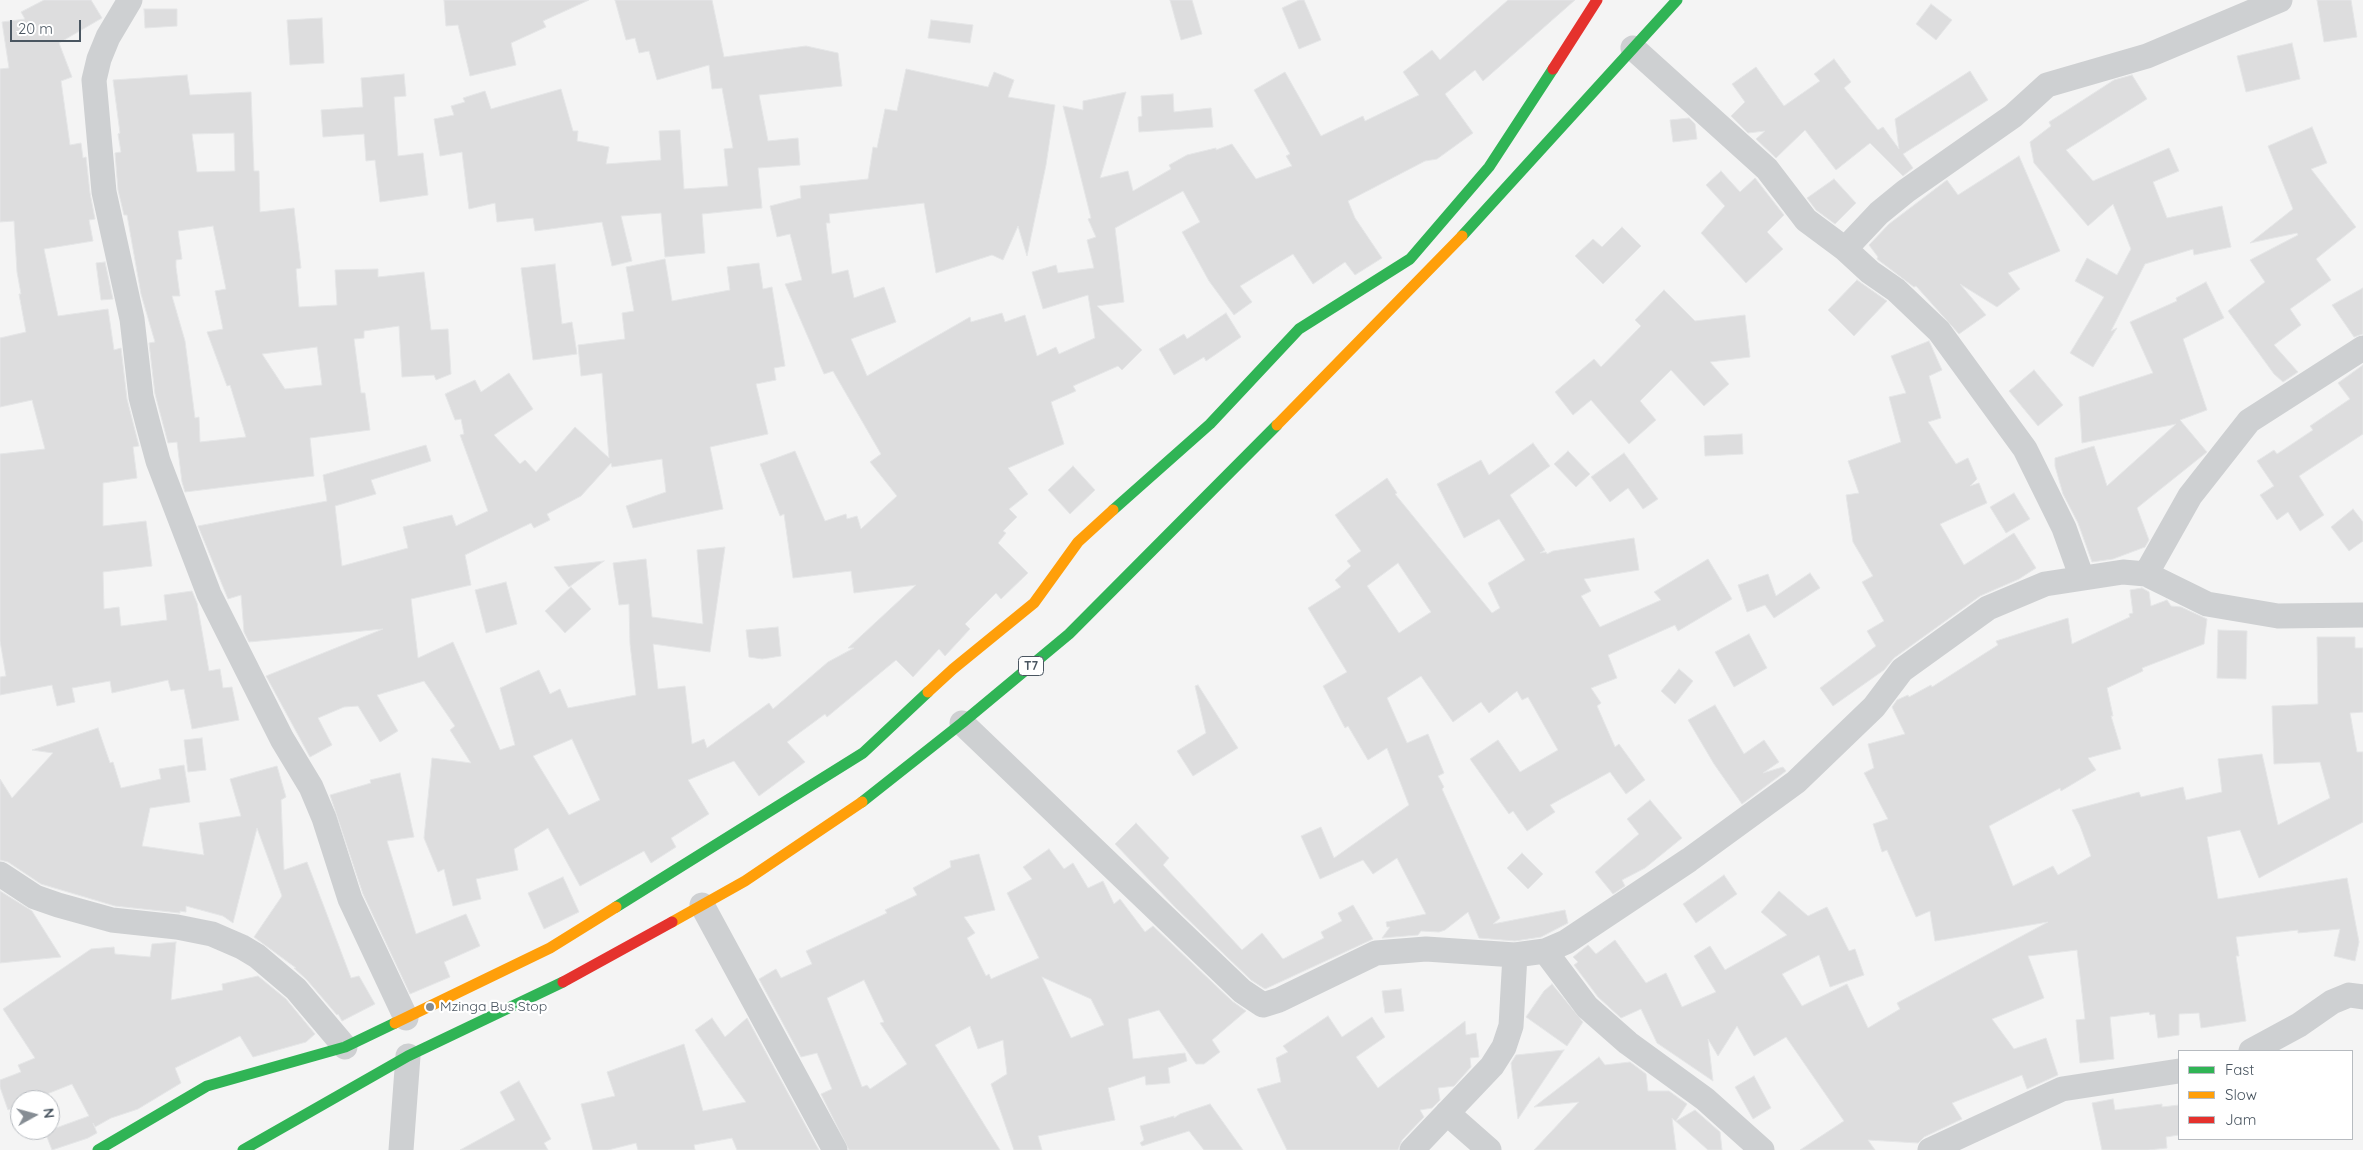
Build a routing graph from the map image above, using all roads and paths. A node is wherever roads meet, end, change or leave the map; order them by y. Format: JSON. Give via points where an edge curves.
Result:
{"nodes":[{"id":1,"x":130,"y":0,"type":"edge"},
{"id":2,"x":1596,"y":0,"type":"edge"},
{"id":3,"x":1677,"y":0,"type":"edge"},
{"id":4,"x":2280,"y":0,"type":"edge"},
{"id":5,"x":1633,"y":48,"type":"junction"},
{"id":6,"x":1845,"y":250,"type":"junction"},
{"id":7,"x":2363,"y":348,"type":"edge"},
{"id":8,"x":2146,"y":574,"type":"junction"},
{"id":9,"x":2082,"y":578,"type":"junction"},
{"id":10,"x":2363,"y":615,"type":"edge"},
{"id":11,"x":962,"y":723,"type":"junction"},
{"id":12,"x":0,"y":874,"type":"edge"},
{"id":13,"x":702,"y":905,"type":"junction"},
{"id":14,"x":1545,"y":951,"type":"junction"},
{"id":15,"x":1515,"y":955,"type":"junction"},
{"id":16,"x":2363,"y":997,"type":"edge"},
{"id":17,"x":406,"y":1018,"type":"junction"},
{"id":18,"x":345,"y":1047,"type":"junction"},
{"id":19,"x":2253,"y":1050,"type":"edge"},
{"id":20,"x":408,"y":1056,"type":"junction"},
{"id":21,"x":2178,"y":1071,"type":"edge"},
{"id":22,"x":1447,"y":1113,"type":"junction"},
{"id":23,"x":98,"y":1150,"type":"edge"},
{"id":24,"x":243,"y":1150,"type":"edge"},
{"id":25,"x":402,"y":1150,"type":"edge"},
{"id":26,"x":835,"y":1150,"type":"edge"},
{"id":27,"x":1412,"y":1150,"type":"edge"},
{"id":28,"x":1488,"y":1150,"type":"edge"},
{"id":29,"x":1762,"y":1150,"type":"edge"},
{"id":30,"x":1930,"y":1150,"type":"edge"}],
"edges":[{"from":1,"to":17,"type":"street","via":[[108,37],[94,80],[105,201],[132,319],[141,396],[158,461],[209,594],[282,740],[311,787],[350,899]]},
{"from":2,"to":17,"type":"main road","via":[[1489,167],[1410,259],[1299,329],[1210,424],[1078,542],[1034,603],[953,669],[863,753],[550,948]]},
{"from":3,"to":5,"type":"main road","number":"T7"},
{"from":4,"to":6,"type":"street","via":[[2147,56],[2048,85],[2013,116],[1906,190],[1879,213]]},
{"from":5,"to":6,"type":"street","via":[[1767,169],[1806,220]]},
{"from":5,"to":11,"type":"main road","number":"T7","via":[[1471,226],[1202,502],[1069,634]]},
{"from":6,"to":9,"type":"street","via":[[1940,331],[1996,408],[2040,476]]},
{"from":7,"to":8,"type":"street","via":[[2249,421],[2190,496]]},
{"from":8,"to":9,"type":"street","via":[[2123,572]]},
{"from":8,"to":10,"type":"street","via":[[2207,604],[2278,616]]},
{"from":9,"to":14,"type":"street","via":[[2045,584],[1988,608],[1902,670],[1874,707],[1796,782],[1688,860],[1566,942]]},
{"from":11,"to":13,"type":"main road","number":"T7","via":[[848,813],[745,881]]},
{"from":11,"to":15,"type":"street","via":[[1242,991],[1263,1006],[1376,954],[1426,949]]},
{"from":12,"to":18,"type":"street","via":[[35,897],[58,905],[112,920],[212,934],[242,947],[296,989]]},
{"from":13,"to":20,"type":"main road","number":"T7","via":[[583,972]]},
{"from":13,"to":26,"type":"street"},
{"from":14,"to":15,"type":"street"},
{"from":14,"to":29,"type":"street","via":[[1587,1006],[1628,1043],[1705,1099]]},
{"from":15,"to":22,"type":"street","via":[[1511,1026],[1504,1048],[1492,1066]]},
{"from":16,"to":19,"type":"street","via":[[2349,995],[2332,1002],[2299,1025]]},
{"from":17,"to":18,"type":"main road"},
{"from":18,"to":23,"type":"main road","via":[[206,1086]]},
{"from":20,"to":24,"type":"main road","number":"T7"},
{"from":20,"to":25,"type":"street"},
{"from":21,"to":30,"type":"street","via":[[2062,1089]]},
{"from":22,"to":27,"type":"street"},
{"from":22,"to":28,"type":"street"}]}
